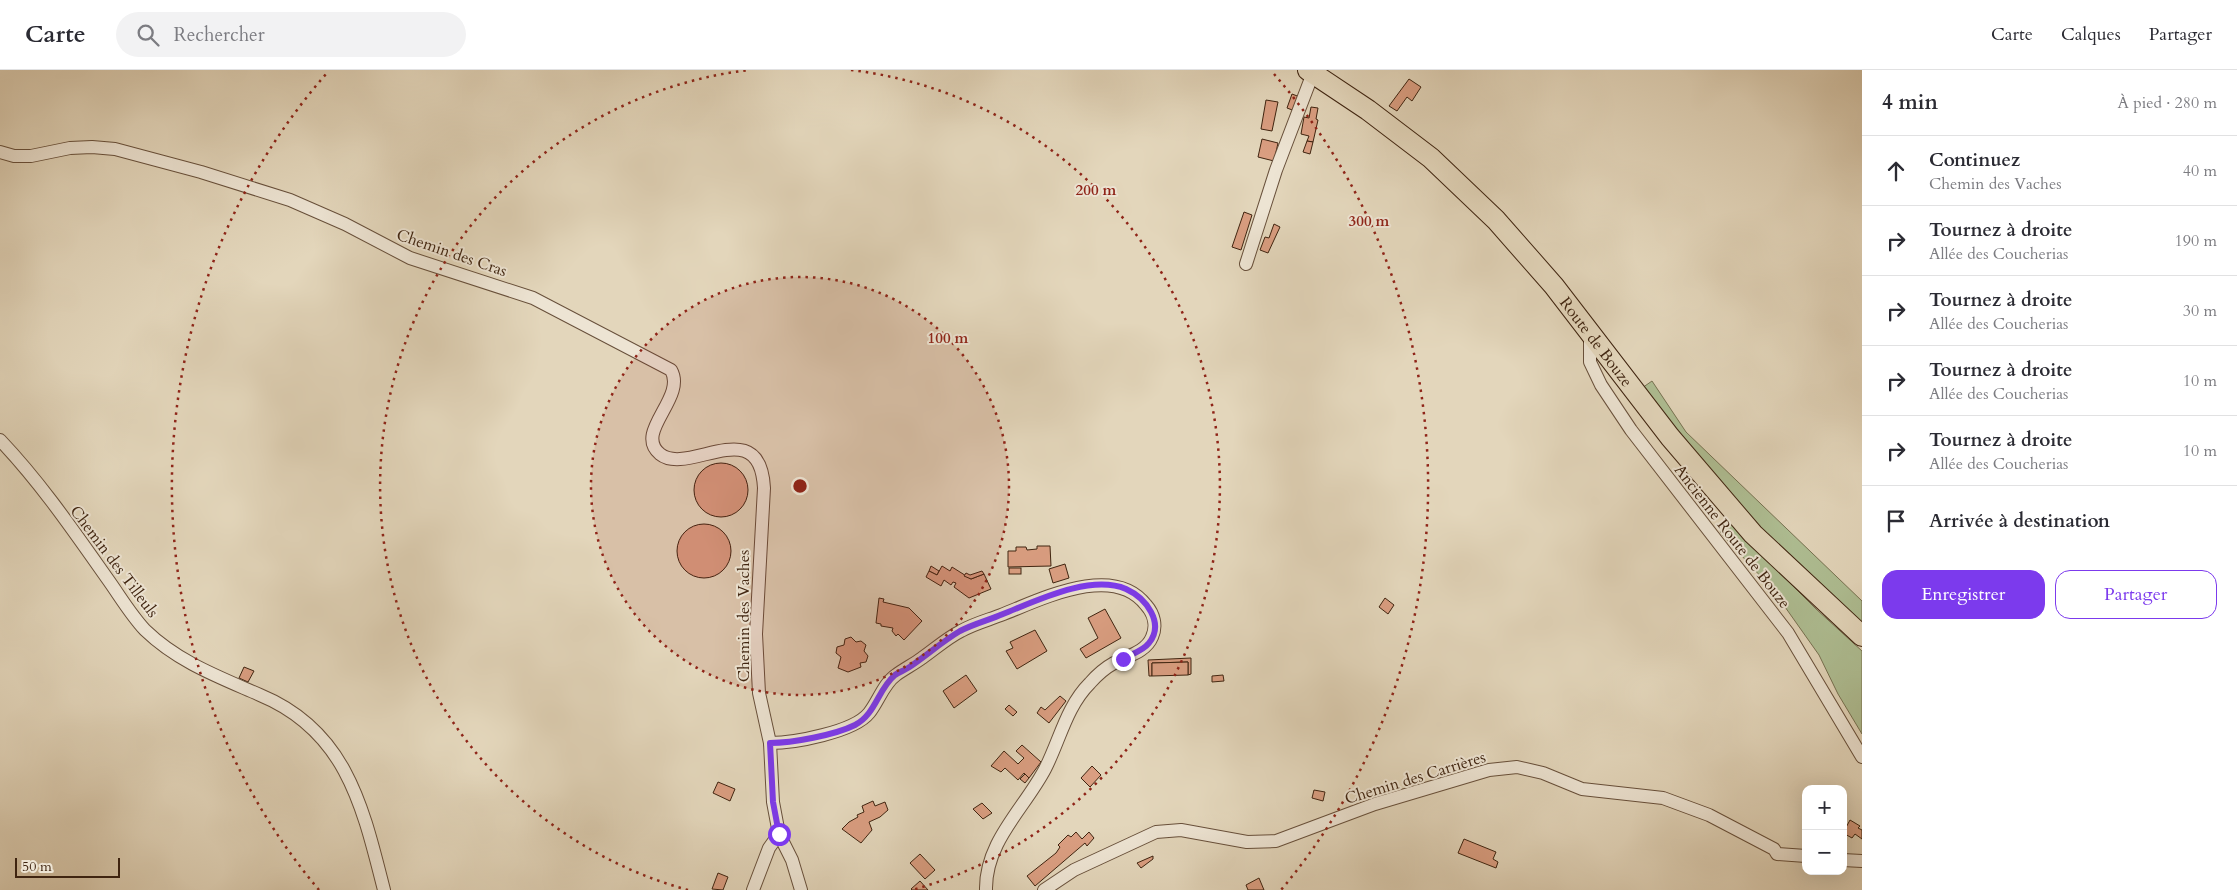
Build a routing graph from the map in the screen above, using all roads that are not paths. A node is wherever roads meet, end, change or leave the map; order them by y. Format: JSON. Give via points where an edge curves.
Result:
{"nodes":[{"id":1,"x":1311,"y":72,"type":"edge"},
{"id":2,"x":0,"y":152,"type":"edge"},
{"id":3,"x":1246,"y":264,"type":"dead end"},
{"id":4,"x":1590,"y":333,"type":"junction"},
{"id":5,"x":0,"y":440,"type":"edge"},
{"id":6,"x":756,"y":459,"type":"joint"},
{"id":7,"x":1862,"y":636,"type":"edge"},
{"id":8,"x":770,"y":743,"type":"junction"},
{"id":9,"x":1862,"y":757,"type":"edge"},
{"id":10,"x":779,"y":834,"type":"junction"},
{"id":11,"x":1802,"y":856,"type":"edge"},
{"id":12,"x":1847,"y":860,"type":"edge"},
{"id":13,"x":1862,"y":861,"type":"edge"},
{"id":14,"x":384,"y":890,"type":"edge"},
{"id":15,"x":753,"y":890,"type":"edge"},
{"id":16,"x":801,"y":890,"type":"edge"},
{"id":17,"x":986,"y":890,"type":"edge"},
{"id":18,"x":1044,"y":890,"type":"edge"}],
"edges":[{"from":1,"to":3,"type":"street"},
{"from":1,"to":4,"type":"main road","name":"Route de Bouze","via":[[1368,110],[1430,158],[1496,220]]},
{"from":2,"to":6,"type":"street","name":"Chemin des Cras","via":[[22,156],[92,146],[201,172],[311,209],[410,258],[533,298],[671,370],[675,386],[652,438],[659,453],[676,459],[721,450],[739,450]]},
{"from":4,"to":7,"type":"main road","name":"Route de Bouze","via":[[1670,437],[1753,534]]},
{"from":4,"to":9,"type":"street","name":"Ancienne Route de Bouze","via":[[1590,362],[1601,386],[1631,430],[1788,633]]},
{"from":5,"to":14,"type":"street","name":"Chemin des Tilleuls","via":[[45,494],[144,629],[187,662],[261,695],[308,722],[336,756],[346,774],[368,826]]},
{"from":6,"to":8,"type":"street","name":"Chemin des Vaches","via":[[764,488],[757,596],[758,679]]},
{"from":8,"to":10,"type":"street","name":"Chemin des Vaches","via":[[773,802]]},
{"from":8,"to":17,"type":"street","via":[[822,736],[855,724],[868,714],[894,676],[961,631],[1050,596],[1105,585],[1119,587],[1140,598],[1154,618],[1152,638],[1141,650],[1096,676],[1073,704],[1046,767],[1016,811],[993,854]]},
{"from":10,"to":15,"type":"street","via":[[769,848]]},
{"from":10,"to":16,"type":"street","name":"Chemin des Vaches","via":[[792,860]]},
{"from":11,"to":18,"type":"street","name":"Chemin des Carrières","via":[[1777,854],[1774,849],[1716,819],[1664,798],[1582,789],[1543,773],[1517,767],[1489,770],[1375,804],[1276,841],[1260,843],[1193,831],[1156,832],[1074,870]]},
{"from":12,"to":13,"type":"street"}]}
